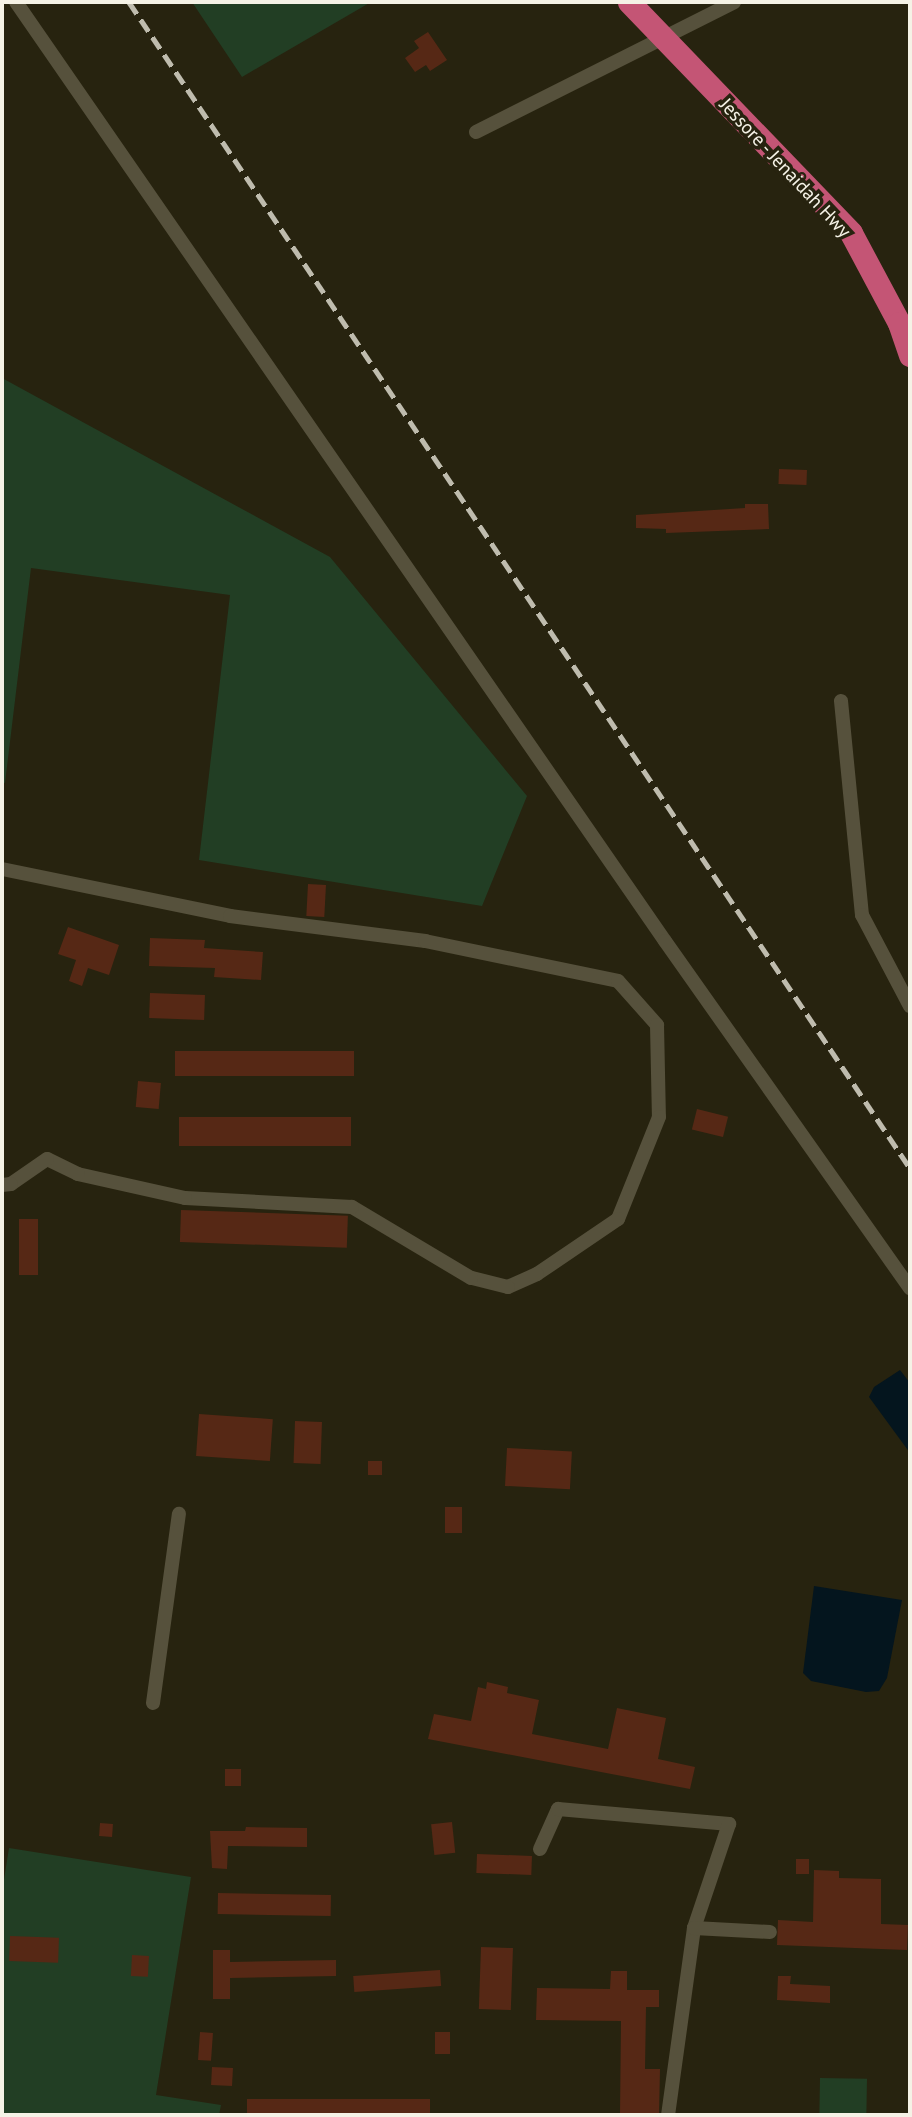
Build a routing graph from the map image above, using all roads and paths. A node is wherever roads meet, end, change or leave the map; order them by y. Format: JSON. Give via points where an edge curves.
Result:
{"nodes":[{"id":1,"x":16,"y":2,"type":"edge"},
{"id":2,"x":629,"y":2,"type":"edge"},
{"id":3,"x":734,"y":2,"type":"edge"},
{"id":4,"x":661,"y":38,"type":"junction"},
{"id":5,"x":476,"y":131,"type":"dead end"},
{"id":6,"x":910,"y":355,"type":"edge"},
{"id":7,"x":841,"y":702,"type":"dead end"},
{"id":8,"x":2,"y":869,"type":"edge"},
{"id":9,"x":910,"y":1006,"type":"edge"},
{"id":10,"x":2,"y":1185,"type":"edge"},
{"id":11,"x":910,"y":1288,"type":"edge"},
{"id":12,"x":179,"y":1514,"type":"dead end"},
{"id":13,"x":153,"y":1703,"type":"dead end"},
{"id":14,"x":540,"y":1849,"type":"dead end"},
{"id":15,"x":694,"y":1928,"type":"junction"},
{"id":16,"x":771,"y":1932,"type":"dead end"},
{"id":17,"x":668,"y":2115,"type":"edge"}],
"edges":[{"from":1,"to":11,"type":"street"},
{"from":2,"to":4,"type":"highway","name":"Jessore - Jenaidah Hwy"},
{"from":3,"to":4,"type":"street"},
{"from":4,"to":5,"type":"street"},
{"from":4,"to":6,"type":"highway","name":"Jessore - Jenaidah Hwy","via":[[850,233],[899,323]]},
{"from":7,"to":9,"type":"street","via":[[862,915]]},
{"from":8,"to":10,"type":"street","via":[[230,916],[425,941],[618,981],[657,1025],[659,1117],[618,1219],[537,1274],[508,1287],[471,1278],[352,1208],[185,1198],[78,1174],[47,1159],[11,1184]]},
{"from":12,"to":13,"type":"street"},
{"from":14,"to":15,"type":"street","via":[[558,1809],[729,1824]]},
{"from":15,"to":16,"type":"street"},
{"from":15,"to":17,"type":"street"}]}
